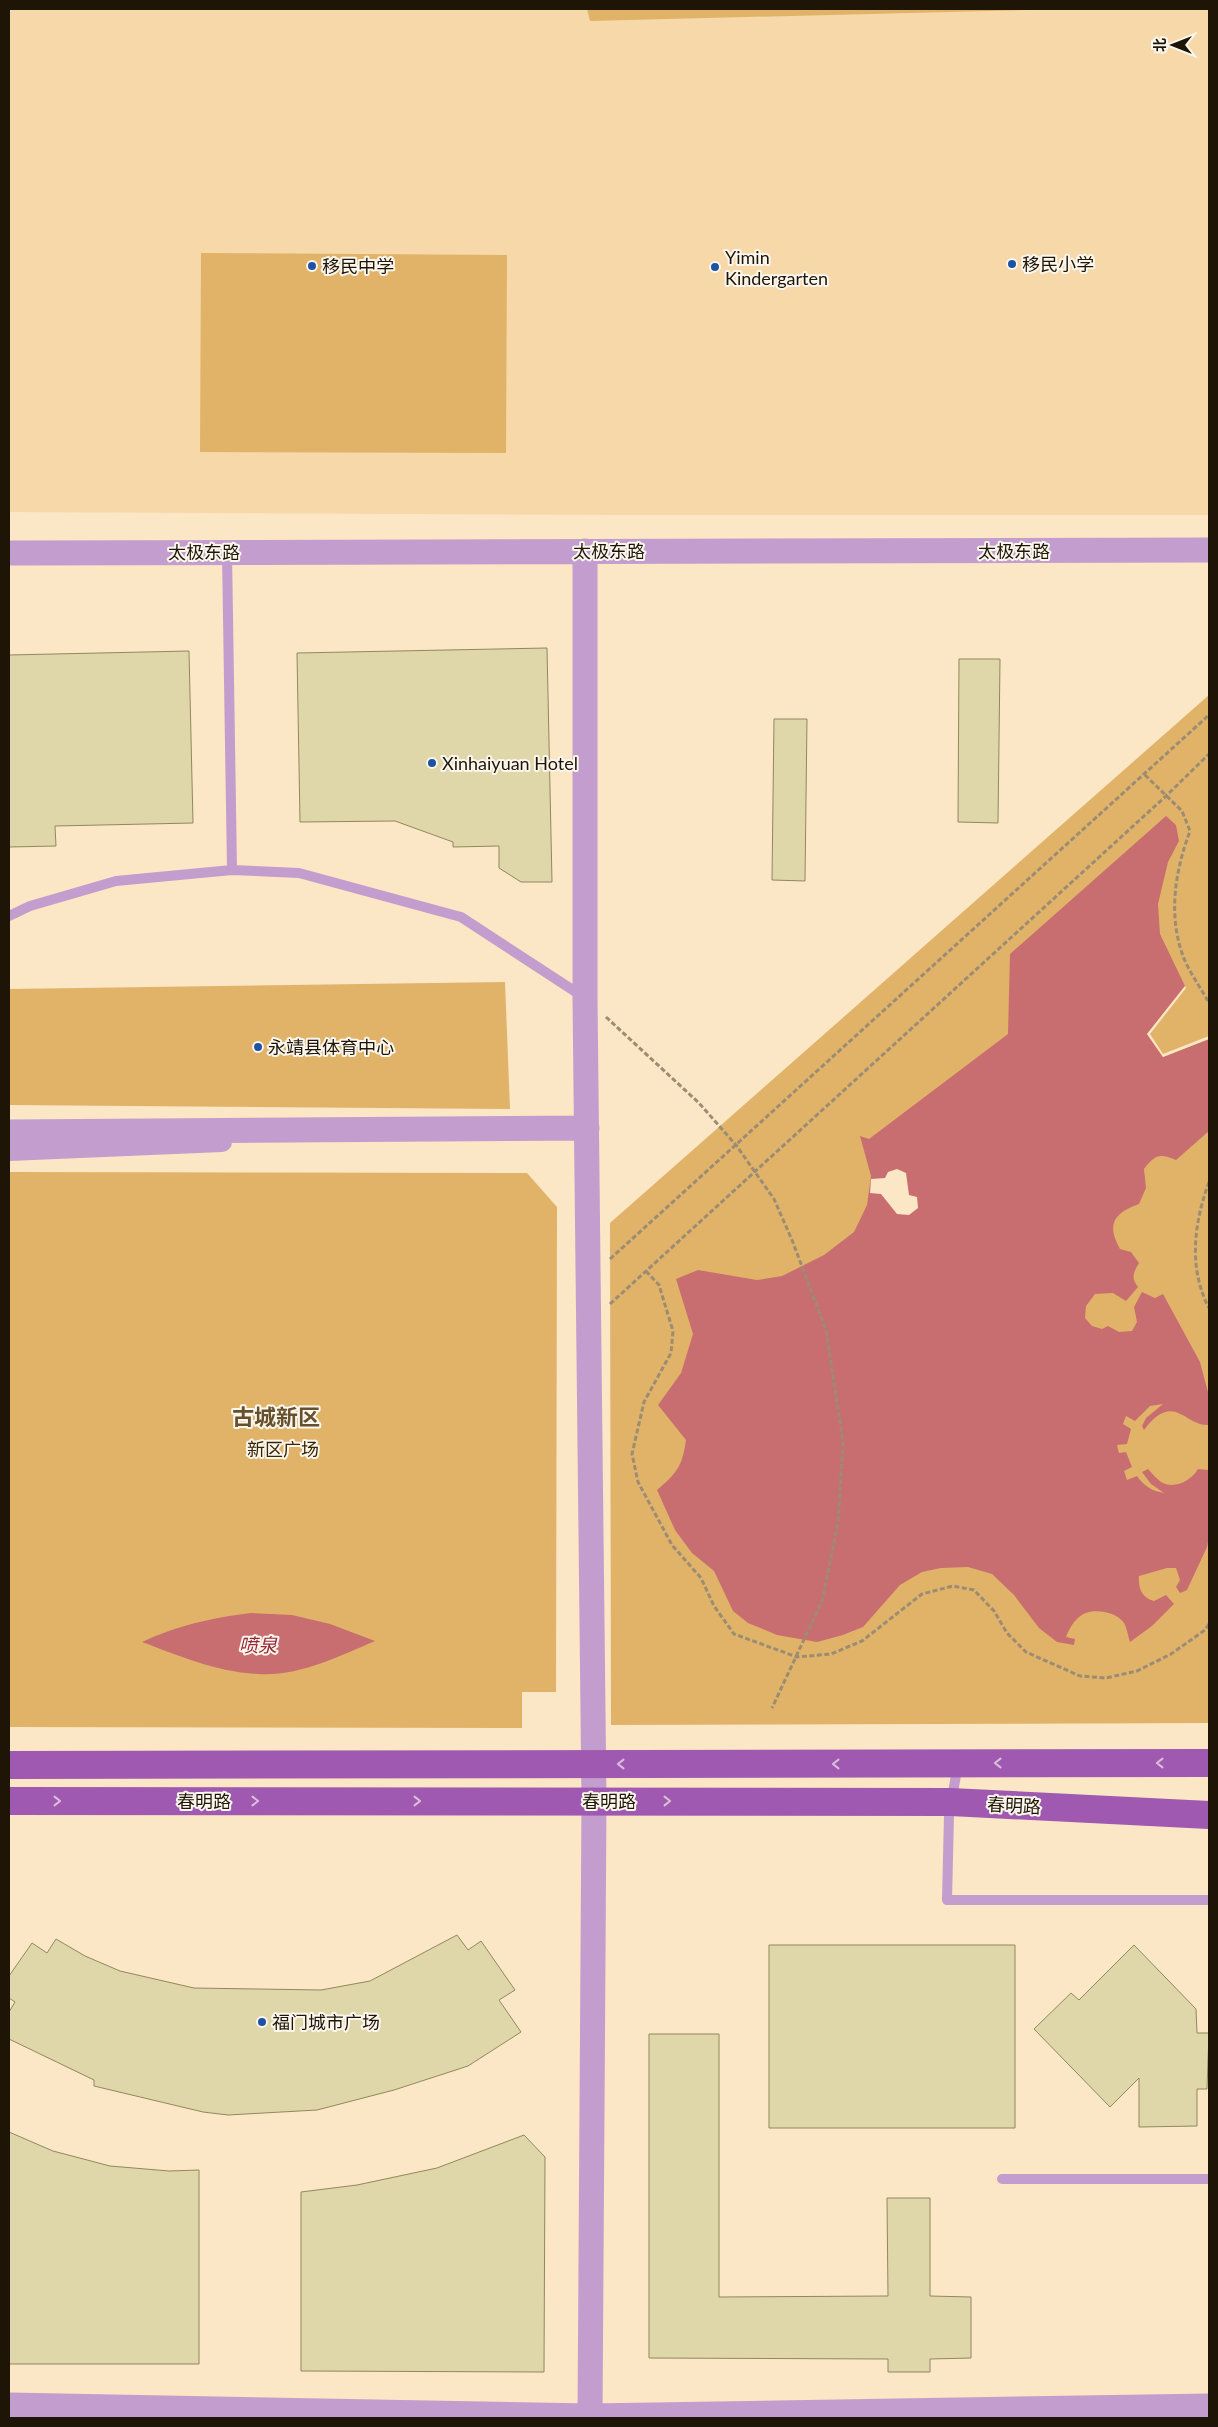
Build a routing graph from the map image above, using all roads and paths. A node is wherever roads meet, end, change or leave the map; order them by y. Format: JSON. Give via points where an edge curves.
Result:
{"nodes":[{"id":1,"x":1209,"y":550,"type":"edge"},
{"id":2,"x":585,"y":551,"type":"junction"},
{"id":3,"x":227,"y":552,"type":"junction"},
{"id":4,"x":9,"y":553,"type":"edge"},
{"id":5,"x":1209,"y":715,"type":"edge"},
{"id":6,"x":1209,"y":754,"type":"edge"},
{"id":7,"x":1145,"y":775,"type":"junction"},
{"id":8,"x":1166,"y":796,"type":"junction"},
{"id":9,"x":232,"y":870,"type":"junction"},
{"id":10,"x":9,"y":916,"type":"edge"},
{"id":11,"x":585,"y":998,"type":"junction"},
{"id":12,"x":1209,"y":1003,"type":"edge"},
{"id":13,"x":587,"y":1128,"type":"junction"},
{"id":14,"x":9,"y":1132,"type":"edge"},
{"id":15,"x":736,"y":1145,"type":"junction"},
{"id":16,"x":9,"y":1150,"type":"edge"},
{"id":17,"x":754,"y":1172,"type":"junction"},
{"id":18,"x":1209,"y":1182,"type":"edge"},
{"id":19,"x":646,"y":1271,"type":"junction"},
{"id":20,"x":588,"y":1278,"type":"junction"},
{"id":21,"x":1209,"y":1308,"type":"edge"},
{"id":22,"x":589,"y":1322,"type":"junction"},
{"id":23,"x":1209,"y":1624,"type":"edge"},
{"id":24,"x":797,"y":1657,"type":"junction"},
{"id":25,"x":772,"y":1708,"type":"dead end"},
{"id":26,"x":958,"y":1763,"type":"junction"},
{"id":27,"x":1209,"y":1763,"type":"edge"},
{"id":28,"x":9,"y":1764,"type":"edge"},
{"id":29,"x":594,"y":1764,"type":"junction"},
{"id":30,"x":9,"y":1801,"type":"edge"},
{"id":31,"x":594,"y":1801,"type":"junction"},
{"id":32,"x":951,"y":1802,"type":"junction"},
{"id":33,"x":1209,"y":1815,"type":"edge"},
{"id":34,"x":1209,"y":1900,"type":"edge"},
{"id":35,"x":1002,"y":2179,"type":"dead end"},
{"id":36,"x":1209,"y":2179,"type":"edge"},
{"id":37,"x":9,"y":2405,"type":"edge"},
{"id":38,"x":1209,"y":2406,"type":"edge"},
{"id":39,"x":590,"y":2417,"type":"edge"}],
"edges":[{"from":1,"to":2,"type":"street","name":"太极东路"},
{"from":2,"to":3,"type":"street","name":"太极东路"},
{"from":2,"to":11,"type":"street"},
{"from":3,"to":4,"type":"street","name":"太极东路"},
{"from":3,"to":9,"type":"lane"},
{"from":5,"to":7,"type":"path"},
{"from":6,"to":8,"type":"path"},
{"from":7,"to":8,"type":"path"},
{"from":7,"to":15,"type":"path"},
{"from":8,"to":12,"type":"path","via":[[1182,811],[1190,831],[1176,880],[1176,932],[1183,957]]},
{"from":8,"to":17,"type":"path"},
{"from":9,"to":10,"type":"lane","via":[[116,881],[30,906]]},
{"from":9,"to":11,"type":"lane","via":[[299,873],[461,917]]},
{"from":11,"to":13,"type":"street"},
{"from":11,"to":15,"type":"path","via":[[699,1102]]},
{"from":13,"to":14,"type":"street"},
{"from":13,"to":16,"type":"street"},
{"from":13,"to":20,"type":"street"},
{"from":15,"to":17,"type":"path"},
{"from":15,"to":20,"type":"path"},
{"from":17,"to":19,"type":"path"},
{"from":17,"to":24,"type":"path","via":[[774,1200],[826,1330],[843,1442],[838,1523],[822,1601]]},
{"from":18,"to":21,"type":"path","via":[[1196,1225],[1195,1251],[1197,1279]]},
{"from":19,"to":22,"type":"path"},
{"from":19,"to":24,"type":"path","via":[[659,1285],[673,1331],[671,1352],[644,1402],[632,1454],[638,1482],[672,1545],[701,1578],[714,1606],[734,1634]]},
{"from":20,"to":22,"type":"street"},
{"from":22,"to":29,"type":"street"},
{"from":23,"to":24,"type":"path","via":[[1171,1654],[1137,1671],[1106,1678],[1080,1676],[1026,1652],[974,1590],[953,1586],[922,1594],[862,1641],[831,1654]]},
{"from":24,"to":25,"type":"path"},
{"from":27,"to":26,"type":"main road","name":"春明路","one_way":true},
{"from":26,"to":29,"type":"main road","name":"春明路","one_way":true},
{"from":26,"to":32,"type":"lane"},
{"from":28,"to":29,"type":"main road","name":"春明路"},
{"from":29,"to":31,"type":"street"},
{"from":30,"to":31,"type":"main road","name":"春明路","one_way":true},
{"from":31,"to":32,"type":"main road","name":"春明路","one_way":true},
{"from":31,"to":39,"type":"street"},
{"from":32,"to":33,"type":"main road","name":"春明路"},
{"from":32,"to":34,"type":"lane","via":[[947,1900]]},
{"from":35,"to":36,"type":"lane"},
{"from":37,"to":39,"type":"street"},
{"from":38,"to":39,"type":"street"}]}
